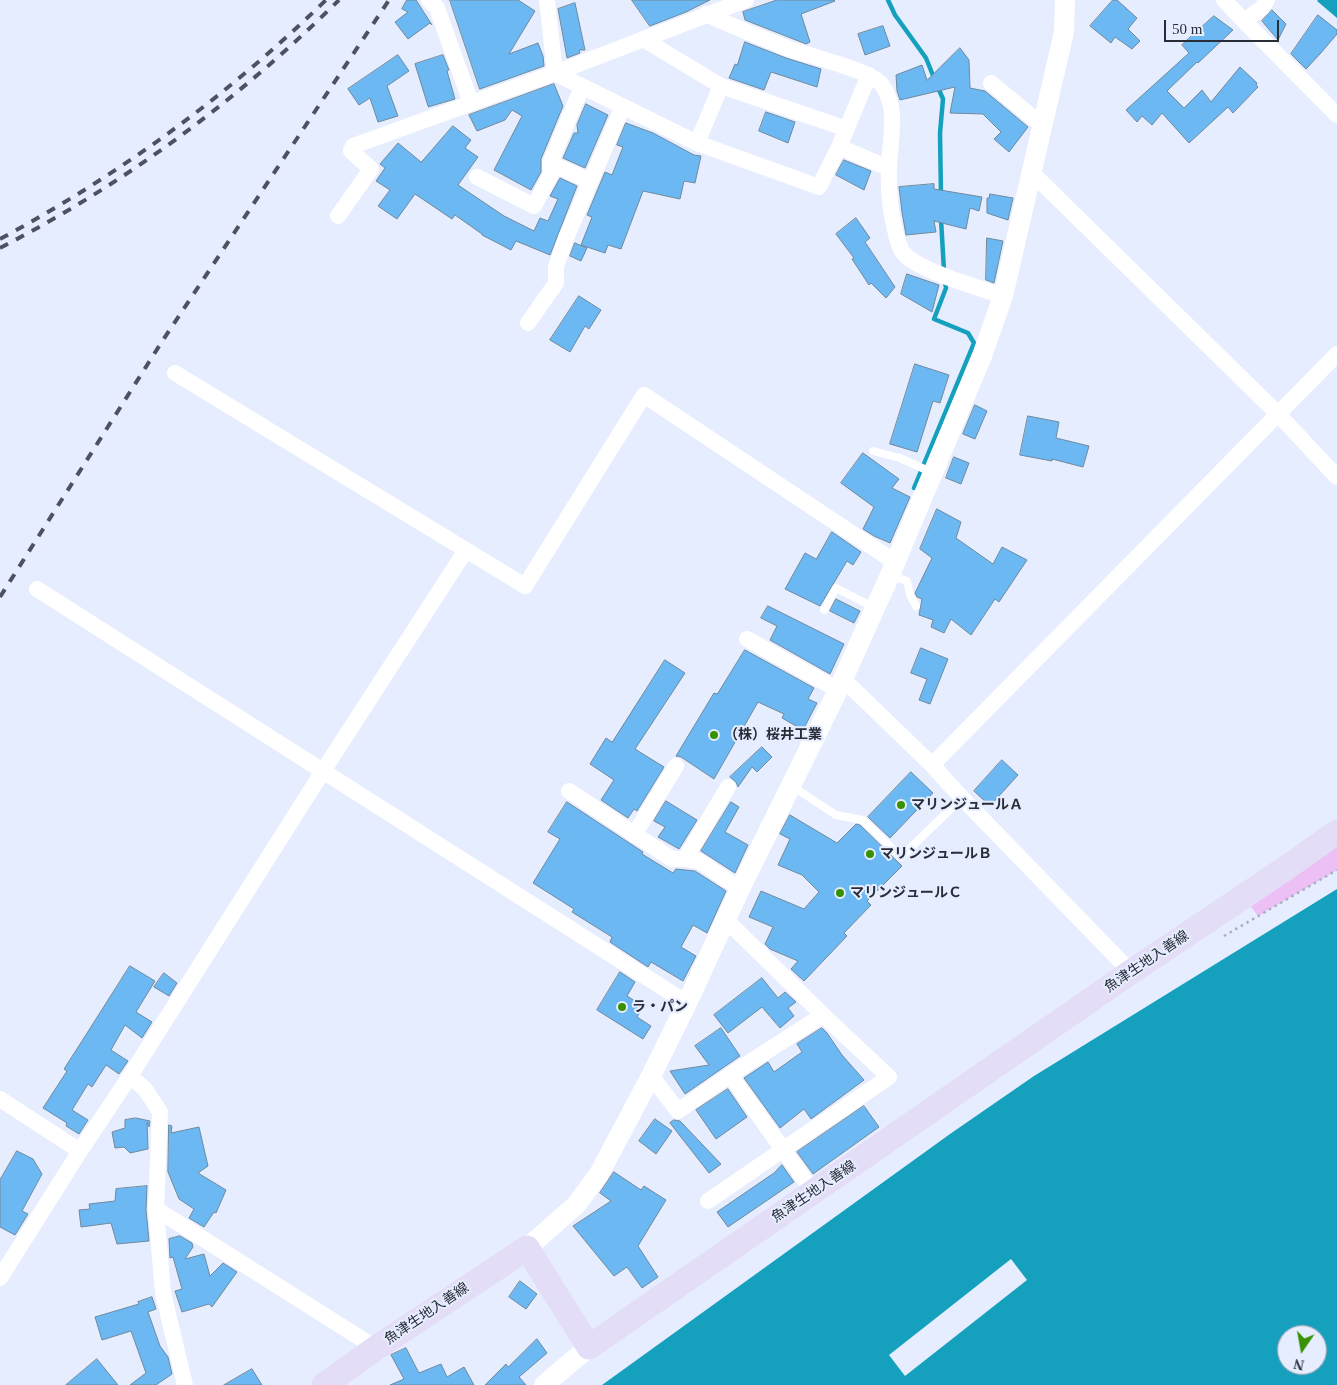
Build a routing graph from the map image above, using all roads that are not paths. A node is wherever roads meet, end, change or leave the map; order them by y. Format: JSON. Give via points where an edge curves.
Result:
{"nodes":[{"id":1,"x":429,"y":0,"type":"edge"},
{"id":2,"x":547,"y":0,"type":"edge"},
{"id":3,"x":746,"y":0,"type":"edge"},
{"id":4,"x":1065,"y":0,"type":"edge"},
{"id":5,"x":1224,"y":0,"type":"edge"},
{"id":6,"x":1267,"y":0,"type":"edge"},
{"id":7,"x":706,"y":14,"type":"junction"},
{"id":8,"x":1244,"y":21,"type":"junction"},
{"id":9,"x":642,"y":39,"type":"junction"},
{"id":10,"x":556,"y":73,"type":"junction"},
{"id":11,"x":869,"y":75,"type":"junction"},
{"id":12,"x":991,"y":83,"type":"dead end"},
{"id":13,"x":582,"y":86,"type":"junction"},
{"id":14,"x":721,"y":86,"type":"junction"},
{"id":15,"x":471,"y":103,"type":"junction"},
{"id":16,"x":623,"y":106,"type":"junction"},
{"id":17,"x":1337,"y":115,"type":"edge"},
{"id":18,"x":1043,"y":126,"type":"junction"},
{"id":19,"x":847,"y":129,"type":"junction"},
{"id":20,"x":697,"y":143,"type":"junction"},
{"id":21,"x":839,"y":146,"type":"junction"},
{"id":22,"x":550,"y":163,"type":"junction"},
{"id":23,"x":889,"y":168,"type":"junction"},
{"id":24,"x":1032,"y":173,"type":"junction"},
{"id":25,"x":477,"y":177,"type":"dead end"},
{"id":26,"x":590,"y":181,"type":"junction"},
{"id":27,"x":338,"y":216,"type":"dead end"},
{"id":28,"x":1003,"y":296,"type":"junction"},
{"id":29,"x":528,"y":323,"type":"dead end"},
{"id":30,"x":1337,"y":354,"type":"edge"},
{"id":31,"x":175,"y":373,"type":"dead end"},
{"id":32,"x":1278,"y":414,"type":"junction"},
{"id":33,"x":873,"y":451,"type":"dead end"},
{"id":34,"x":933,"y":473,"type":"junction"},
{"id":35,"x":1337,"y":477,"type":"edge"},
{"id":36,"x":466,"y":550,"type":"junction"},
{"id":37,"x":892,"y":569,"type":"junction"},
{"id":38,"x":37,"y":589,"type":"dead end"},
{"id":39,"x":916,"y":606,"type":"dead end"},
{"id":40,"x":875,"y":608,"type":"junction"},
{"id":41,"x":824,"y":610,"type":"dead end"},
{"id":42,"x":747,"y":639,"type":"dead end"},
{"id":43,"x":841,"y":685,"type":"junction"},
{"id":44,"x":932,"y":765,"type":"junction"},
{"id":45,"x":676,"y":766,"type":"dead end"},
{"id":46,"x":323,"y":771,"type":"junction"},
{"id":47,"x":790,"y":785,"type":"junction"},
{"id":48,"x":728,"y":786,"type":"dead end"},
{"id":49,"x":568,"y":791,"type":"dead end"},
{"id":50,"x":962,"y":798,"type":"junction"},
{"id":51,"x":1337,"y":832,"type":"edge"},
{"id":52,"x":634,"y":835,"type":"junction"},
{"id":53,"x":685,"y":859,"type":"junction"},
{"id":54,"x":740,"y":889,"type":"junction"},
{"id":55,"x":726,"y":920,"type":"junction"},
{"id":56,"x":1131,"y":972,"type":"junction"},
{"id":57,"x":686,"y":1003,"type":"junction"},
{"id":58,"x":823,"y":1015,"type":"junction"},
{"id":59,"x":730,"y":1075,"type":"junction"},
{"id":60,"x":130,"y":1076,"type":"junction"},
{"id":61,"x":651,"y":1076,"type":"junction"},
{"id":62,"x":0,"y":1100,"type":"edge"},
{"id":63,"x":783,"y":1149,"type":"junction"},
{"id":64,"x":80,"y":1151,"type":"junction"},
{"id":65,"x":814,"y":1192,"type":"junction"},
{"id":66,"x":708,"y":1201,"type":"dead end"},
{"id":67,"x":156,"y":1209,"type":"junction"},
{"id":68,"x":527,"y":1248,"type":"junction"},
{"id":69,"x":0,"y":1278,"type":"edge"},
{"id":70,"x":589,"y":1347,"type":"junction"},
{"id":71,"x":376,"y":1348,"type":"junction"},
{"id":72,"x":185,"y":1385,"type":"edge"},
{"id":73,"x":324,"y":1385,"type":"edge"},
{"id":74,"x":544,"y":1385,"type":"edge"}],
"edges":[{"from":1,"to":15,"type":"street","via":[[437,8]]},
{"from":2,"to":10,"type":"street"},
{"from":3,"to":7,"type":"street"},
{"from":4,"to":18,"type":"street","via":[[1064,32]]},
{"from":5,"to":8,"type":"street"},
{"from":6,"to":8,"type":"street","via":[[1262,8]]},
{"from":7,"to":9,"type":"street"},
{"from":7,"to":11,"type":"street","via":[[792,50]]},
{"from":8,"to":17,"type":"street"},
{"from":9,"to":10,"type":"street"},
{"from":9,"to":14,"type":"street"},
{"from":10,"to":13,"type":"street"},
{"from":10,"to":15,"type":"street"},
{"from":11,"to":19,"type":"street"},
{"from":11,"to":23,"type":"street","via":[[881,83],[891,103]]},
{"from":12,"to":18,"type":"street"},
{"from":13,"to":16,"type":"street"},
{"from":13,"to":22,"type":"street"},
{"from":14,"to":19,"type":"street"},
{"from":14,"to":20,"type":"street"},
{"from":15,"to":27,"type":"street","via":[[354,146],[352,151],[371,169]]},
{"from":16,"to":20,"type":"street"},
{"from":16,"to":26,"type":"street"},
{"from":18,"to":24,"type":"street"},
{"from":19,"to":21,"type":"street"},
{"from":20,"to":21,"type":"street","via":[[819,187]]},
{"from":21,"to":23,"type":"street"},
{"from":22,"to":25,"type":"street","via":[[551,174],[534,206]]},
{"from":22,"to":26,"type":"street"},
{"from":23,"to":28,"type":"street","via":[[890,210],[904,254],[925,267]]},
{"from":24,"to":28,"type":"street"},
{"from":24,"to":32,"type":"street"},
{"from":26,"to":29,"type":"street","via":[[556,267],[556,283]]},
{"from":28,"to":34,"type":"street","via":[[982,356]]},
{"from":30,"to":32,"type":"street"},
{"from":31,"to":36,"type":"street"},
{"from":32,"to":35,"type":"street"},
{"from":32,"to":44,"type":"street"},
{"from":33,"to":34,"type":"lane","via":[[900,458]]},
{"from":34,"to":37,"type":"street"},
{"from":36,"to":37,"type":"street","via":[[525,586],[644,395]]},
{"from":36,"to":46,"type":"street"},
{"from":37,"to":39,"type":"lane","via":[[907,581]]},
{"from":37,"to":40,"type":"street"},
{"from":38,"to":46,"type":"street"},
{"from":40,"to":41,"type":"lane","via":[[836,588]]},
{"from":40,"to":43,"type":"street"},
{"from":42,"to":43,"type":"street"},
{"from":43,"to":44,"type":"street"},
{"from":43,"to":47,"type":"street"},
{"from":44,"to":50,"type":"street"},
{"from":45,"to":52,"type":"street"},
{"from":46,"to":57,"type":"street"},
{"from":46,"to":60,"type":"street"},
{"from":47,"to":50,"type":"lane","via":[[836,815],[863,820],[902,857]]},
{"from":47,"to":54,"type":"street"},
{"from":48,"to":53,"type":"street"},
{"from":49,"to":52,"type":"street"},
{"from":50,"to":56,"type":"street"},
{"from":51,"to":56,"type":"main road","name":"魚津生地入善線"},
{"from":52,"to":53,"type":"street","via":[[672,859]]},
{"from":53,"to":54,"type":"street","via":[[698,861]]},
{"from":54,"to":55,"type":"street"},
{"from":55,"to":57,"type":"street"},
{"from":55,"to":58,"type":"street"},
{"from":56,"to":65,"type":"main road","name":"魚津生地入善線"},
{"from":57,"to":61,"type":"street"},
{"from":58,"to":59,"type":"street"},
{"from":58,"to":63,"type":"street","via":[[889,1077]]},
{"from":59,"to":61,"type":"street","via":[[678,1111]]},
{"from":59,"to":63,"type":"street"},
{"from":60,"to":64,"type":"street"},
{"from":60,"to":67,"type":"street","via":[[145,1089],[160,1112]]},
{"from":61,"to":68,"type":"street","via":[[599,1174],[576,1205]]},
{"from":62,"to":64,"type":"street"},
{"from":63,"to":65,"type":"street"},
{"from":63,"to":66,"type":"street"},
{"from":64,"to":69,"type":"street"},
{"from":65,"to":70,"type":"main road","name":"魚津生地入善線"},
{"from":67,"to":71,"type":"street"},
{"from":67,"to":72,"type":"street","via":[[163,1293]]},
{"from":68,"to":70,"type":"main road"},
{"from":68,"to":71,"type":"main road","name":"魚津生地入善線"},
{"from":70,"to":74,"type":"street"},
{"from":71,"to":73,"type":"main road","name":"魚津生地入善線"}]}
